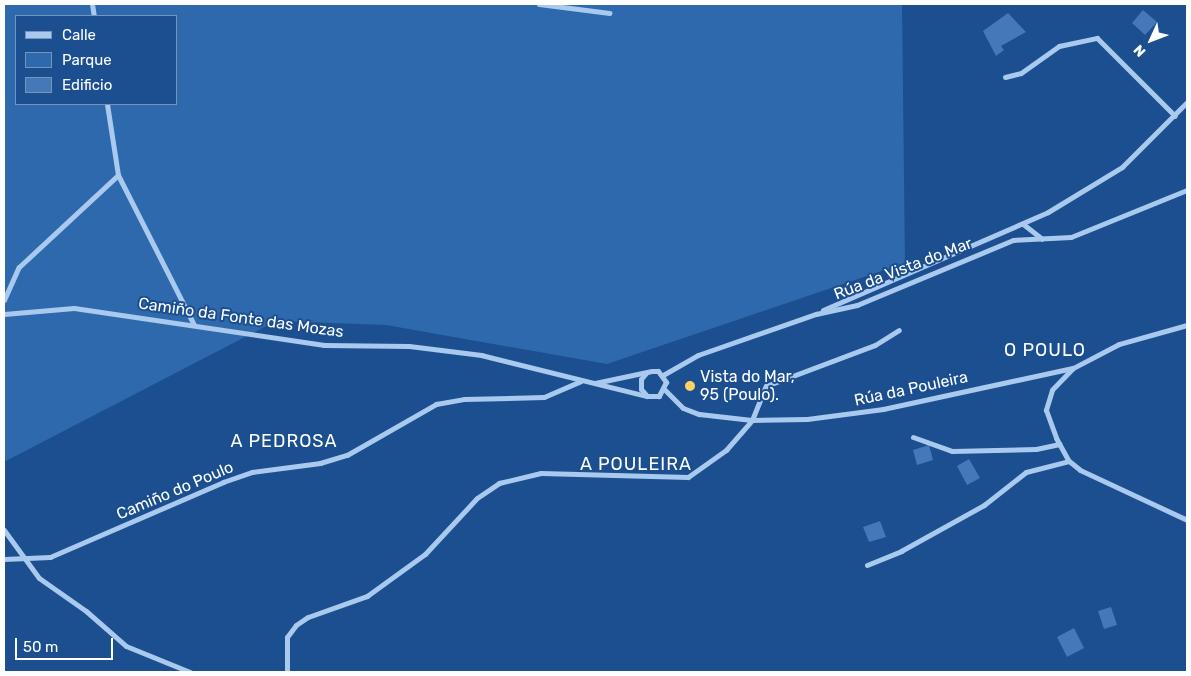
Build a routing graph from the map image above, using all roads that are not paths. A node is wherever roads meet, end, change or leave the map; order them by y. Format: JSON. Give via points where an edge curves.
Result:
{"nodes":[{"id":1,"x":539,"y":4,"type":"edge"},
{"id":2,"x":609,"y":13,"type":"dead end"},
{"id":3,"x":1004,"y":77,"type":"dead end"},
{"id":4,"x":1187,"y":102,"type":"edge"},
{"id":5,"x":107,"y":105,"type":"edge"},
{"id":6,"x":1175,"y":116,"type":"junction"},
{"id":7,"x":118,"y":175,"type":"junction"},
{"id":8,"x":1187,"y":190,"type":"edge"},
{"id":9,"x":1023,"y":224,"type":"junction"},
{"id":10,"x":1043,"y":240,"type":"junction"},
{"id":11,"x":4,"y":300,"type":"edge"},
{"id":12,"x":4,"y":314,"type":"edge"},
{"id":13,"x":816,"y":314,"type":"junction"},
{"id":14,"x":194,"y":325,"type":"junction"},
{"id":15,"x":1187,"y":325,"type":"edge"},
{"id":16,"x":899,"y":330,"type":"dead end"},
{"id":17,"x":1073,"y":368,"type":"junction"},
{"id":18,"x":646,"y":372,"type":"junction"},
{"id":19,"x":663,"y":375,"type":"junction"},
{"id":20,"x":582,"y":381,"type":"junction"},
{"id":21,"x":592,"y":383,"type":"junction"},
{"id":22,"x":665,"y":390,"type":"junction"},
{"id":23,"x":647,"y":396,"type":"junction"},
{"id":24,"x":752,"y":420,"type":"junction"},
{"id":25,"x":913,"y":437,"type":"dead end"},
{"id":26,"x":1059,"y":444,"type":"junction"},
{"id":27,"x":1069,"y":461,"type":"junction"},
{"id":28,"x":1187,"y":520,"type":"edge"},
{"id":29,"x":4,"y":530,"type":"edge"},
{"id":30,"x":4,"y":559,"type":"edge"},
{"id":31,"x":24,"y":561,"type":"junction"},
{"id":32,"x":867,"y":565,"type":"dead end"},
{"id":33,"x":190,"y":672,"type":"edge"},
{"id":34,"x":287,"y":672,"type":"edge"}],
"edges":[{"from":1,"to":2,"type":"street"},
{"from":3,"to":6,"type":"street","via":[[1020,73],[1059,46],[1097,38]]},
{"from":4,"to":6,"type":"street","name":"Rúa da Vista do Mar"},
{"from":5,"to":7,"type":"street"},
{"from":6,"to":9,"type":"street","name":"Rúa da Vista do Mar","via":[[1122,167]]},
{"from":7,"to":11,"type":"street","via":[[19,267]]},
{"from":7,"to":14,"type":"street"},
{"from":8,"to":10,"type":"street","name":"Rúa da Vista do Mar","via":[[1071,236]]},
{"from":9,"to":10,"type":"street"},
{"from":9,"to":13,"type":"street","name":"Rúa da Vista do Mar"},
{"from":10,"to":13,"type":"street","name":"Rúa da Vista do Mar","via":[[1013,240],[857,304]]},
{"from":12,"to":14,"type":"street","name":"Camiño da Fonte das Mozas","via":[[74,308]]},
{"from":13,"to":19,"type":"street","name":"Rúa da Vista do Mar","via":[[698,355]]},
{"from":14,"to":20,"type":"street","name":"Camiño da Fonte das Mozas","via":[[324,345],[410,346],[481,355],[557,371]]},
{"from":15,"to":17,"type":"street","via":[[1119,344]]},
{"from":16,"to":24,"type":"street","via":[[875,345],[766,386]]},
{"from":17,"to":24,"type":"street","name":"Rúa da Pouleira","via":[[864,412]]},
{"from":17,"to":26,"type":"street","via":[[1052,390],[1046,410]]},
{"from":18,"to":19,"type":"street"},
{"from":18,"to":21,"type":"street","name":"Camiño da Fonte das Mozas"},
{"from":18,"to":23,"type":"street","via":[[640,386]]},
{"from":19,"to":22,"type":"street"},
{"from":20,"to":21,"type":"street","name":"Camiño da Fonte das Mozas"},
{"from":20,"to":31,"type":"street","name":"Camiño do Poulo","via":[[544,397],[464,399],[436,404],[347,455],[245,475],[62,552]]},
{"from":21,"to":23,"type":"street","name":"Camiño da Fonte das Mozas"},
{"from":22,"to":23,"type":"street","via":[[655,397]]},
{"from":22,"to":24,"type":"street","name":"Rúa da Pouleira","via":[[691,411]]},
{"from":24,"to":34,"type":"street","via":[[726,450],[688,477],[541,473],[499,483],[477,498],[425,554],[367,596],[308,617],[296,626],[287,637]]},
{"from":25,"to":26,"type":"street","via":[[952,451],[1036,449]]},
{"from":26,"to":27,"type":"street"},
{"from":27,"to":28,"type":"street","via":[[1102,482]]},
{"from":27,"to":32,"type":"street","via":[[1026,472],[984,505],[901,552]]},
{"from":29,"to":31,"type":"street"},
{"from":30,"to":31,"type":"street","name":"Camiño do Poulo"},
{"from":31,"to":33,"type":"street","via":[[39,578],[86,611],[126,646]]}]}
